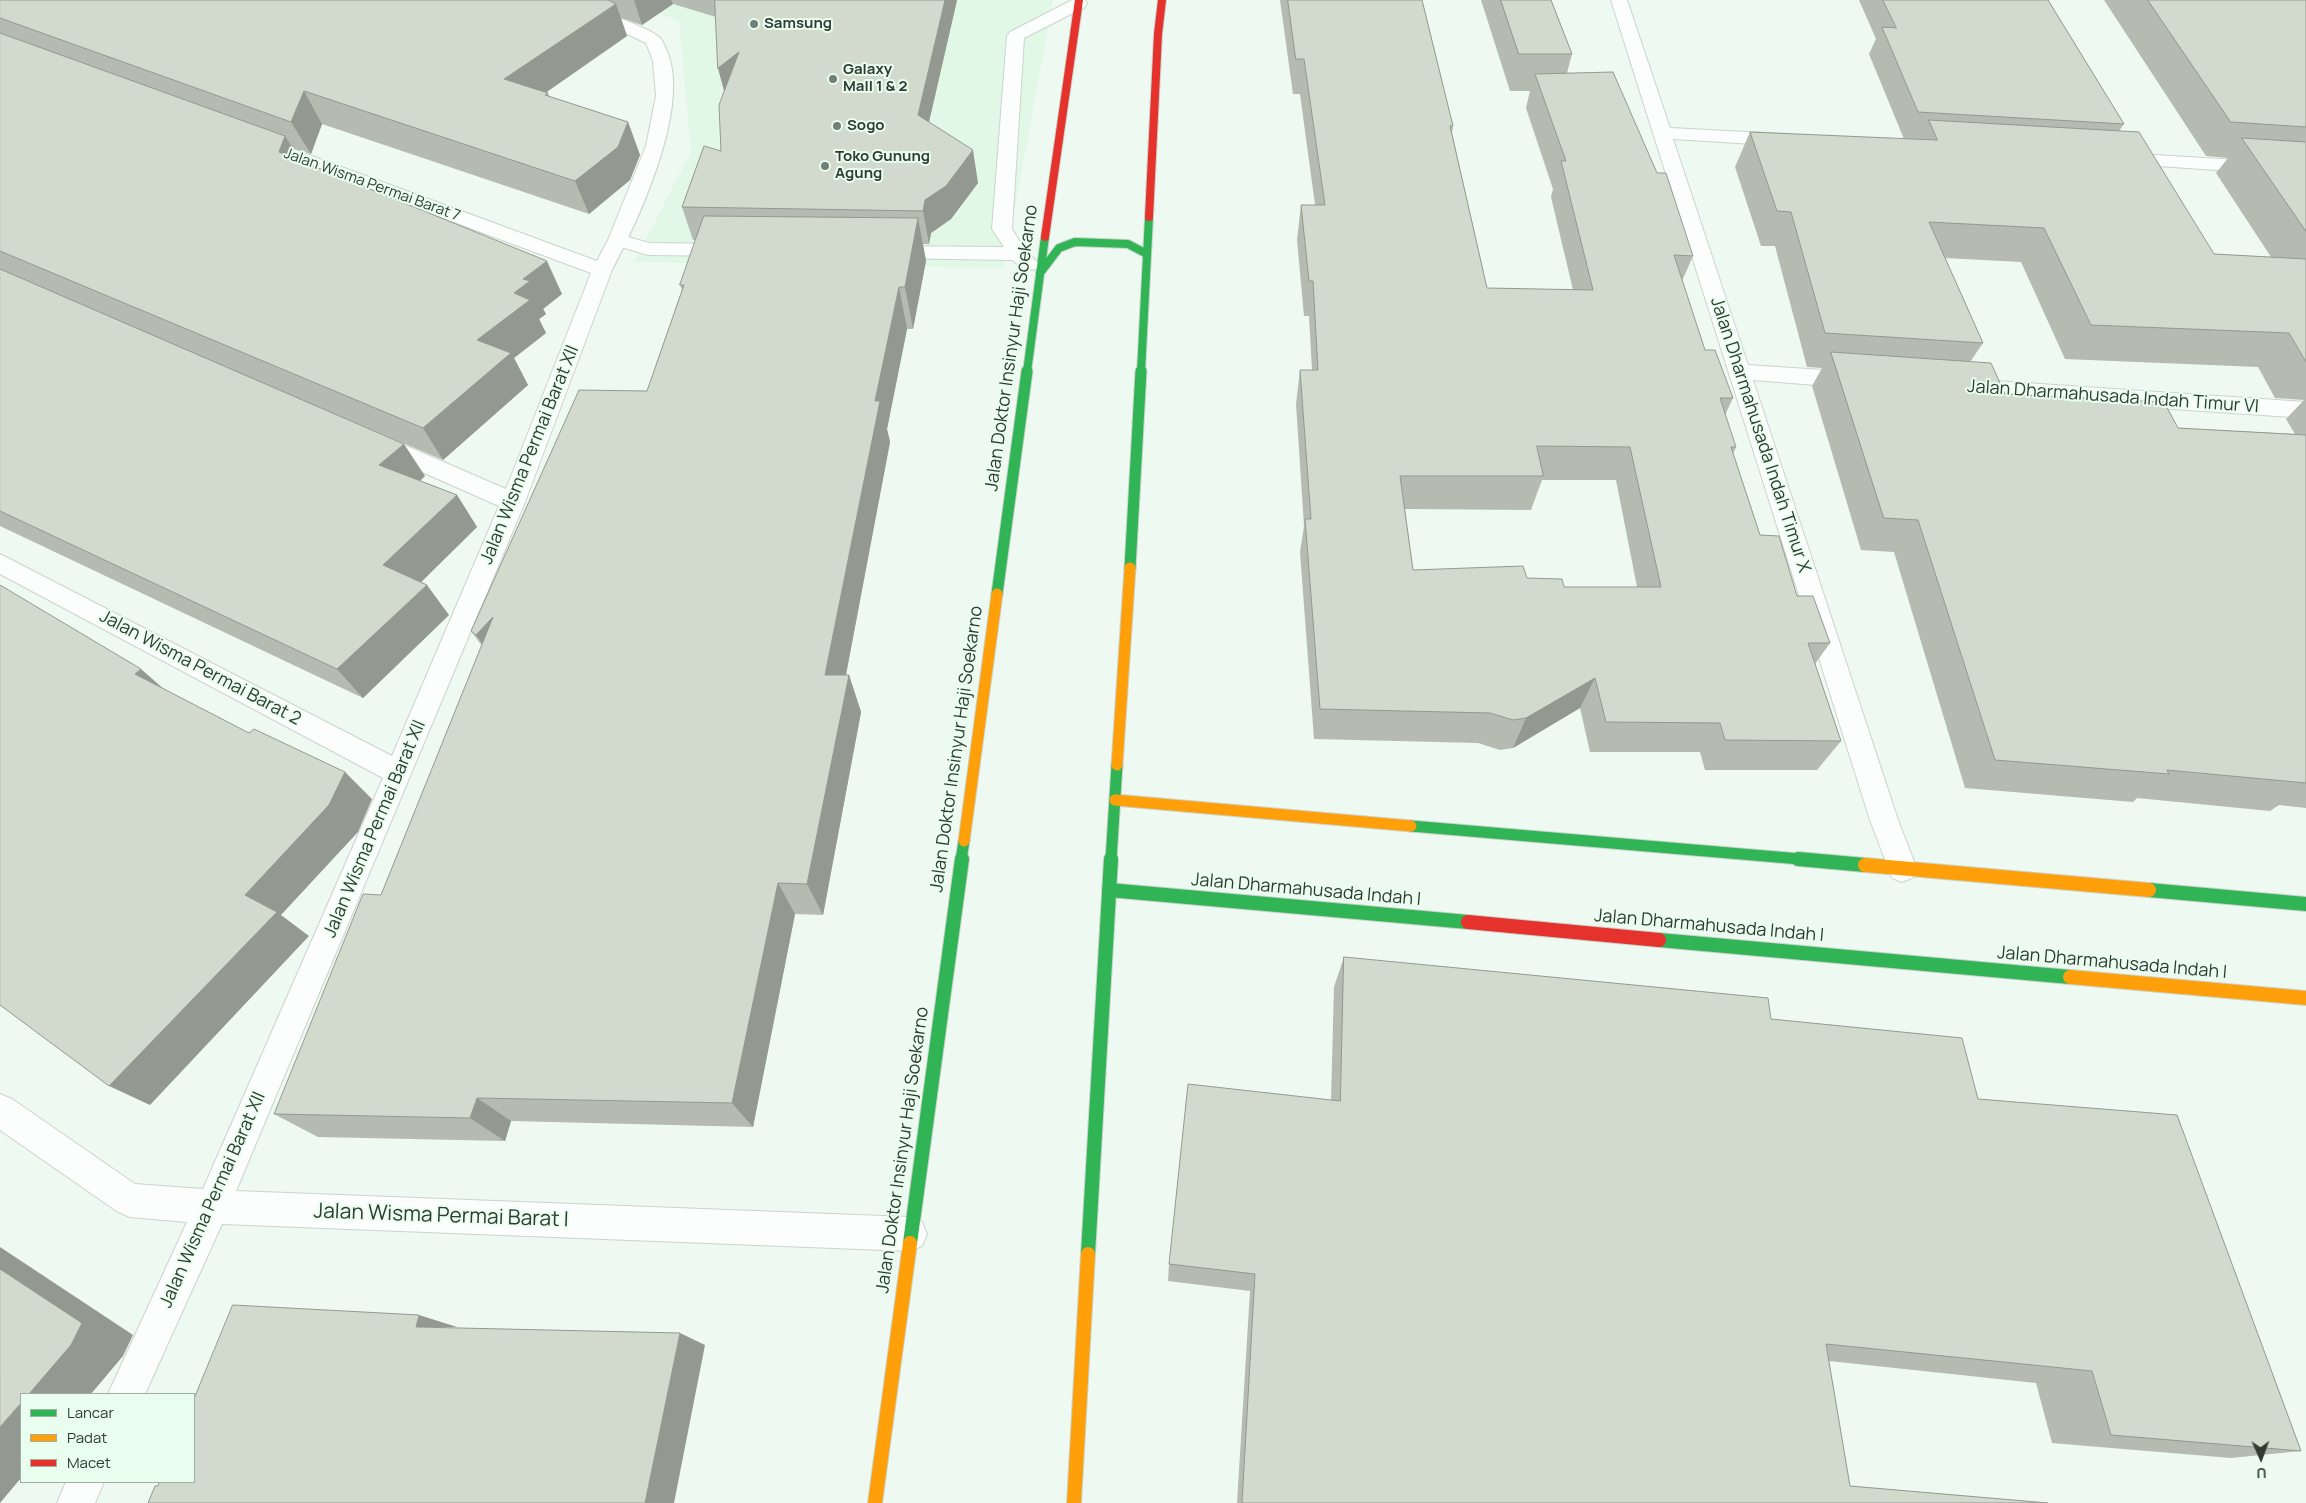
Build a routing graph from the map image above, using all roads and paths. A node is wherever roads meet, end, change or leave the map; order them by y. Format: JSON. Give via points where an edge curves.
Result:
{"nodes":[{"id":1,"x":543,"y":0,"type":"edge"},
{"id":2,"x":1162,"y":0,"type":"edge"},
{"id":3,"x":1619,"y":0,"type":"edge"},
{"id":4,"x":1079,"y":1,"type":"edge"},
{"id":5,"x":1662,"y":133,"type":"junction"},
{"id":6,"x":250,"y":140,"type":"edge"},
{"id":7,"x":1801,"y":141,"type":"edge"},
{"id":8,"x":2098,"y":158,"type":"edge"},
{"id":9,"x":2306,"y":170,"type":"edge"},
{"id":10,"x":748,"y":250,"type":"edge"},
{"id":11,"x":868,"y":252,"type":"edge"},
{"id":12,"x":1018,"y":254,"type":"junction"},
{"id":13,"x":1147,"y":254,"type":"junction"},
{"id":14,"x":610,"y":256,"type":"junction"},
{"id":15,"x":1040,"y":273,"type":"junction"},
{"id":16,"x":1740,"y":372,"type":"junction"},
{"id":17,"x":1869,"y":381,"type":"edge"},
{"id":18,"x":1948,"y":386,"type":"edge"},
{"id":19,"x":2306,"y":410,"type":"edge"},
{"id":20,"x":357,"y":434,"type":"edge"},
{"id":21,"x":513,"y":502,"type":"junction"},
{"id":22,"x":0,"y":563,"type":"edge"},
{"id":23,"x":399,"y":773,"type":"junction"},
{"id":24,"x":1115,"y":800,"type":"junction"},
{"id":25,"x":1902,"y":869,"type":"junction"},
{"id":26,"x":1109,"y":890,"type":"junction"},
{"id":27,"x":2306,"y":904,"type":"edge"},
{"id":28,"x":2306,"y":998,"type":"edge"},
{"id":29,"x":0,"y":1110,"type":"edge"},
{"id":30,"x":212,"y":1207,"type":"junction"},
{"id":31,"x":910,"y":1234,"type":"junction"},
{"id":32,"x":126,"y":1393,"type":"edge"},
{"id":33,"x":86,"y":1483,"type":"edge"},
{"id":34,"x":76,"y":1503,"type":"edge"},
{"id":35,"x":875,"y":1503,"type":"edge"},
{"id":36,"x":1074,"y":1503,"type":"edge"}],
"edges":[{"from":1,"to":14,"type":"street","name":"Jalan Wisma Permai Barat XII","via":[[614,21],[653,40],[662,61],[665,96],[655,146]]},
{"from":2,"to":13,"type":"main road"},
{"from":3,"to":5,"type":"street","name":"Jalan Dharmahusada Indah Timur X"},
{"from":4,"to":12,"type":"street","via":[[1040,16],[1016,36],[1002,229]]},
{"from":4,"to":15,"type":"main road","name":"Jalan Doktor Insinyur Haji Soekarno"},
{"from":5,"to":7,"type":"street"},
{"from":5,"to":16,"type":"street","name":"Jalan Dharmahusada Indah Timur X"},
{"from":6,"to":14,"type":"street","name":"Jalan Wisma Permai Barat 7"},
{"from":8,"to":9,"type":"street"},
{"from":10,"to":14,"type":"street","name":"Jalan Wisma Permai Barat 7","via":[[648,249]]},
{"from":11,"to":12,"type":"street"},
{"from":12,"to":15,"type":"street"},
{"from":13,"to":15,"type":"main road","via":[[1128,244],[1075,242],[1059,248]]},
{"from":13,"to":24,"type":"main road"},
{"from":14,"to":21,"type":"street","name":"Jalan Wisma Permai Barat XII"},
{"from":15,"to":31,"type":"main road","name":"Jalan Doktor Insinyur Haji Soekarno"},
{"from":16,"to":17,"type":"street"},
{"from":16,"to":25,"type":"street","name":"Jalan Dharmahusada Indah Timur X"},
{"from":18,"to":19,"type":"street","name":"Jalan Dharmahusada Indah Timur VI"},
{"from":20,"to":21,"type":"street"},
{"from":21,"to":23,"type":"street","name":"Jalan Wisma Permai Barat XII"},
{"from":22,"to":23,"type":"street","name":"Jalan Wisma Permai Barat 2"},
{"from":23,"to":30,"type":"street","name":"Jalan Wisma Permai Barat XII"},
{"from":24,"to":25,"type":"main road"},
{"from":24,"to":26,"type":"main road"},
{"from":25,"to":27,"type":"main road"},
{"from":26,"to":28,"type":"main road","name":"Jalan Dharmahusada Indah I"},
{"from":26,"to":36,"type":"main road"},
{"from":29,"to":30,"type":"street","name":"Jalan Wisma Permai Barat I","via":[[130,1200]]},
{"from":30,"to":31,"type":"street","name":"Jalan Wisma Permai Barat I"},
{"from":30,"to":32,"type":"street","name":"Jalan Wisma Permai Barat XII"},
{"from":31,"to":35,"type":"main road","name":"Jalan Doktor Insinyur Haji Soekarno"},
{"from":33,"to":34,"type":"street"}]}
